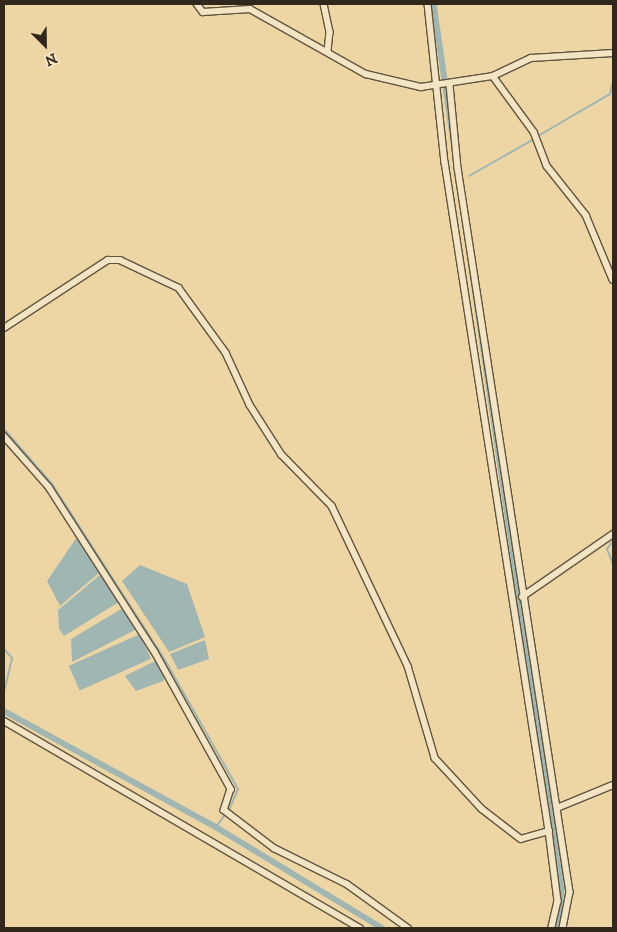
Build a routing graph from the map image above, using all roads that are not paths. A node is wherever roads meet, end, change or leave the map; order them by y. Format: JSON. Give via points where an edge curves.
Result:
{"nodes":[{"id":1,"x":197,"y":4,"type":"edge"},
{"id":2,"x":324,"y":4,"type":"edge"},
{"id":3,"x":428,"y":4,"type":"edge"},
{"id":4,"x":328,"y":51,"type":"junction"},
{"id":5,"x":613,"y":53,"type":"edge"},
{"id":6,"x":494,"y":76,"type":"junction"},
{"id":7,"x":450,"y":85,"type":"junction"},
{"id":8,"x":436,"y":86,"type":"junction"},
{"id":9,"x":613,"y":280,"type":"edge"},
{"id":10,"x":4,"y":328,"type":"edge"},
{"id":11,"x":4,"y":436,"type":"edge"},
{"id":12,"x":613,"y":534,"type":"edge"},
{"id":13,"x":522,"y":597,"type":"junction"},
{"id":14,"x":4,"y":721,"type":"edge"},
{"id":15,"x":613,"y":785,"type":"edge"},
{"id":16,"x":557,"y":808,"type":"junction"},
{"id":17,"x":549,"y":831,"type":"junction"},
{"id":18,"x":360,"y":928,"type":"edge"},
{"id":19,"x":408,"y":928,"type":"edge"},
{"id":20,"x":552,"y":928,"type":"edge"},
{"id":21,"x":563,"y":928,"type":"edge"}],
"edges":[{"from":1,"to":4,"type":"street","via":[[203,12],[250,9]]},
{"from":2,"to":4,"type":"street","via":[[330,32]]},
{"from":3,"to":8,"type":"street"},
{"from":4,"to":8,"type":"street","via":[[373,76]]},
{"from":5,"to":6,"type":"street","via":[[531,58]]},
{"from":6,"to":7,"type":"street"},
{"from":6,"to":9,"type":"street","via":[[534,132],[547,166],[586,215]]},
{"from":7,"to":8,"type":"street"},
{"from":7,"to":13,"type":"street","via":[[458,168]]},
{"from":8,"to":17,"type":"street"},
{"from":10,"to":17,"type":"street","via":[[108,260],[120,260],[180,288],[201,313],[250,406],[282,455],[332,506],[408,666],[435,758],[482,809],[521,839]]},
{"from":11,"to":19,"type":"street","via":[[49,487],[155,652],[231,789],[224,810],[274,848],[347,884]]},
{"from":12,"to":13,"type":"street"},
{"from":13,"to":16,"type":"street"},
{"from":14,"to":18,"type":"street"},
{"from":15,"to":16,"type":"street"},
{"from":16,"to":21,"type":"street","via":[[570,892]]},
{"from":17,"to":20,"type":"street","via":[[558,901]]}]}
